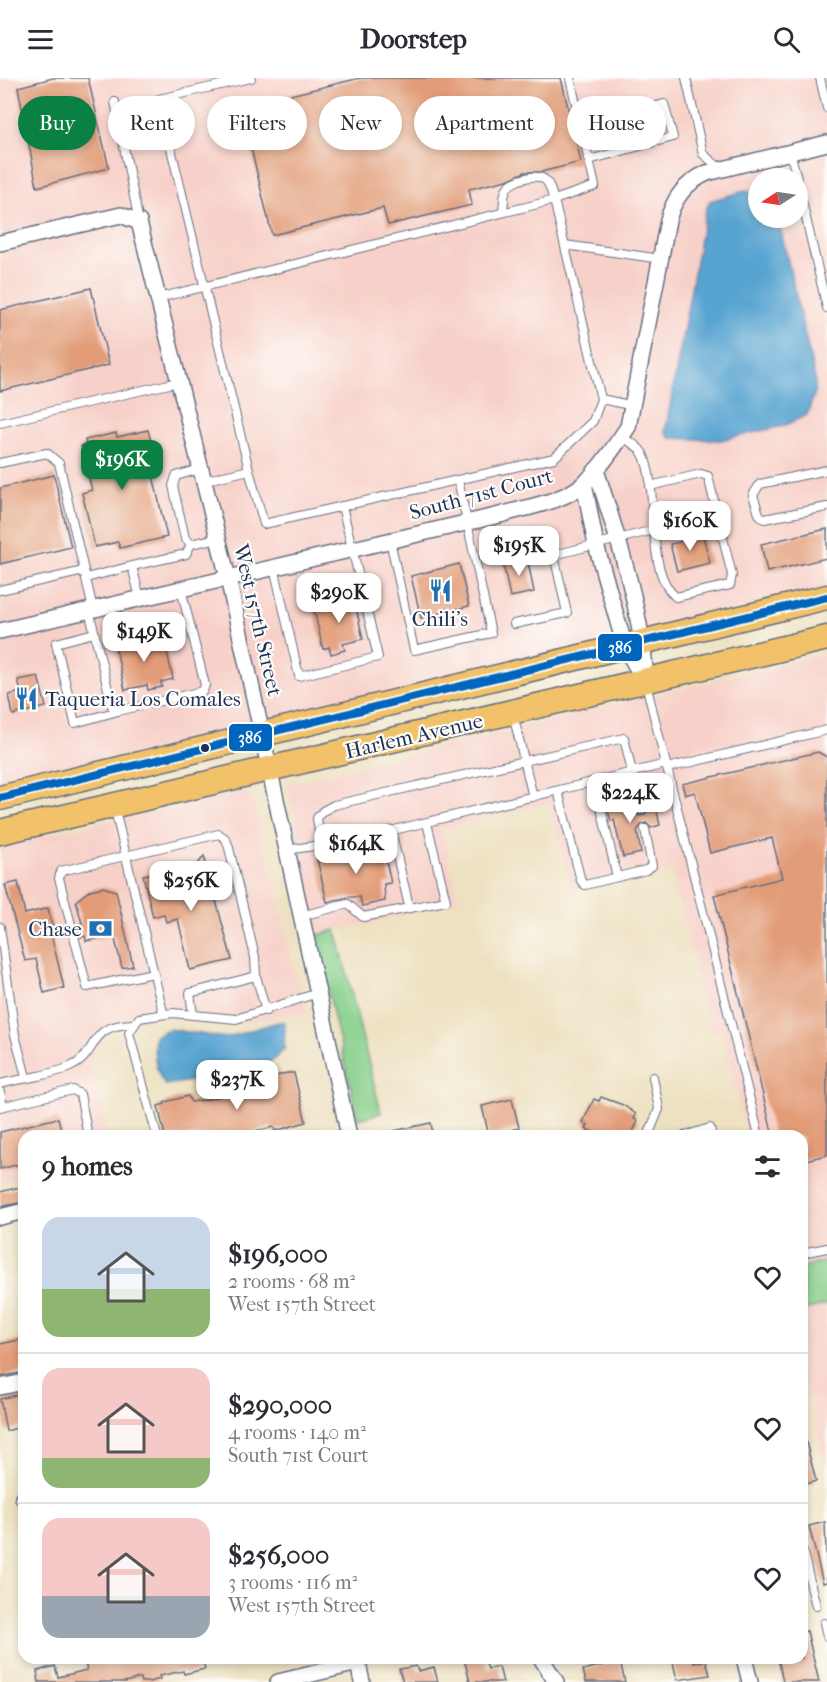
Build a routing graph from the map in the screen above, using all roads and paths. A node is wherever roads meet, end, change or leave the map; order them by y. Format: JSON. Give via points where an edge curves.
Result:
{"nodes":[{"id":1,"x":251,"y":78,"type":"edge"},
{"id":2,"x":570,"y":78,"type":"edge"},
{"id":3,"x":686,"y":78,"type":"edge"},
{"id":4,"x":820,"y":78,"type":"edge"},
{"id":5,"x":574,"y":96,"type":"edge"},
{"id":6,"x":827,"y":108,"type":"edge"},
{"id":7,"x":666,"y":111,"type":"edge"},
{"id":8,"x":666,"y":139,"type":"edge"},
{"id":9,"x":827,"y":143,"type":"edge"},
{"id":10,"x":124,"y":150,"type":"edge"},
{"id":11,"x":587,"y":150,"type":"edge"},
{"id":12,"x":626,"y":150,"type":"edge"},
{"id":13,"x":790,"y":152,"type":"junction"},
{"id":14,"x":589,"y":160,"type":"junction"},
{"id":15,"x":794,"y":168,"type":"edge"},
{"id":16,"x":721,"y":169,"type":"junction"},
{"id":17,"x":554,"y":200,"type":"junction"},
{"id":18,"x":503,"y":213,"type":"junction"},
{"id":19,"x":808,"y":220,"type":"edge"},
{"id":20,"x":139,"y":222,"type":"junction"},
{"id":21,"x":0,"y":243,"type":"edge"},
{"id":22,"x":565,"y":245,"type":"junction"},
{"id":23,"x":661,"y":259,"type":"junction"},
{"id":24,"x":824,"y":278,"type":"edge"},
{"id":25,"x":206,"y":285,"type":"junction"},
{"id":26,"x":158,"y":298,"type":"junction"},
{"id":27,"x":827,"y":308,"type":"edge"},
{"id":28,"x":178,"y":382,"type":"junction"},
{"id":29,"x":601,"y":399,"type":"junction"},
{"id":30,"x":634,"y":406,"type":"junction"},
{"id":31,"x":0,"y":423,"type":"edge"},
{"id":32,"x":621,"y":437,"type":"junction"},
{"id":33,"x":0,"y":463,"type":"edge"},
{"id":34,"x":249,"y":470,"type":"junction"},
{"id":35,"x":596,"y":470,"type":"junction"},
{"id":36,"x":827,"y":470,"type":"edge"},
{"id":37,"x":202,"y":475,"type":"junction"},
{"id":38,"x":458,"y":480,"type":"junction"},
{"id":39,"x":584,"y":483,"type":"junction"},
{"id":40,"x":650,"y":486,"type":"junction"},
{"id":41,"x":342,"y":506,"type":"junction"},
{"id":42,"x":827,"y":507,"type":"edge"},
{"id":43,"x":467,"y":523,"type":"junction"},
{"id":44,"x":654,"y":530,"type":"junction"},
{"id":45,"x":549,"y":534,"type":"dead end"},
{"id":46,"x":218,"y":538,"type":"junction"},
{"id":47,"x":390,"y":540,"type":"junction"},
{"id":48,"x":619,"y":540,"type":"junction"},
{"id":49,"x":191,"y":544,"type":"junction"},
{"id":50,"x":596,"y":545,"type":"junction"},
{"id":51,"x":353,"y":549,"type":"junction"},
{"id":52,"x":554,"y":555,"type":"junction"},
{"id":53,"x":132,"y":566,"type":"junction"},
{"id":54,"x":274,"y":567,"type":"junction"},
{"id":55,"x":85,"y":574,"type":"junction"},
{"id":56,"x":228,"y":578,"type":"junction"},
{"id":57,"x":181,"y":589,"type":"junction"},
{"id":58,"x":0,"y":590,"type":"edge"},
{"id":59,"x":827,"y":597,"type":"edge"},
{"id":60,"x":140,"y":598,"type":"junction"},
{"id":61,"x":91,"y":610,"type":"junction"},
{"id":62,"x":514,"y":624,"type":"dead end"},
{"id":63,"x":0,"y":631,"type":"edge"},
{"id":64,"x":94,"y":633,"type":"junction"},
{"id":65,"x":827,"y":638,"type":"edge"},
{"id":66,"x":634,"y":645,"type":"junction"},
{"id":67,"x":646,"y":682,"type":"junction"},
{"id":68,"x":118,"y":711,"type":"junction"},
{"id":69,"x":513,"y":713,"type":"junction"},
{"id":70,"x":827,"y":730,"type":"edge"},
{"id":71,"x":262,"y":735,"type":"junction"},
{"id":72,"x":524,"y":761,"type":"junction"},
{"id":73,"x":667,"y":766,"type":"junction"},
{"id":74,"x":269,"y":770,"type":"junction"},
{"id":75,"x":633,"y":772,"type":"junction"},
{"id":76,"x":595,"y":782,"type":"junction"},
{"id":77,"x":558,"y":791,"type":"junction"},
{"id":78,"x":533,"y":797,"type":"junction"},
{"id":79,"x":0,"y":798,"type":"edge"},
{"id":80,"x":114,"y":806,"type":"junction"},
{"id":81,"x":641,"y":810,"type":"dead end"},
{"id":82,"x":427,"y":823,"type":"junction"},
{"id":83,"x":645,"y":829,"type":"dead end"},
{"id":84,"x":391,"y":831,"type":"junction"},
{"id":85,"x":0,"y":832,"type":"edge"},
{"id":86,"x":321,"y":846,"type":"junction"},
{"id":87,"x":287,"y":850,"type":"junction"},
{"id":88,"x":125,"y":855,"type":"junction"},
{"id":89,"x":617,"y":877,"type":"junction"},
{"id":90,"x":409,"y":906,"type":"junction"},
{"id":91,"x":301,"y":916,"type":"junction"},
{"id":92,"x":0,"y":927,"type":"edge"},
{"id":93,"x":153,"y":973,"type":"junction"},
{"id":94,"x":256,"y":976,"type":"junction"},
{"id":95,"x":318,"y":993,"type":"junction"},
{"id":96,"x":266,"y":1011,"type":"junction"},
{"id":97,"x":163,"y":1012,"type":"junction"},
{"id":98,"x":193,"y":1015,"type":"junction"},
{"id":99,"x":132,"y":1024,"type":"junction"},
{"id":100,"x":26,"y":1077,"type":"junction"},
{"id":101,"x":654,"y":1077,"type":"dead end"},
{"id":102,"x":0,"y":1084,"type":"edge"},
{"id":103,"x":0,"y":1092,"type":"edge"},
{"id":104,"x":2,"y":1107,"type":"edge"},
{"id":105,"x":87,"y":1130,"type":"edge"},
{"id":106,"x":155,"y":1130,"type":"edge"},
{"id":107,"x":344,"y":1130,"type":"edge"},
{"id":108,"x":650,"y":1130,"type":"edge"},
{"id":109,"x":758,"y":1130,"type":"edge"},
{"id":110,"x":18,"y":1212,"type":"edge"},
{"id":111,"x":0,"y":1217,"type":"edge"},
{"id":112,"x":827,"y":1248,"type":"edge"},
{"id":113,"x":808,"y":1252,"type":"edge"},
{"id":114,"x":18,"y":1383,"type":"edge"},
{"id":115,"x":0,"y":1387,"type":"edge"},
{"id":116,"x":808,"y":1574,"type":"edge"},
{"id":117,"x":816,"y":1606,"type":"dead end"},
{"id":118,"x":824,"y":1623,"type":"dead end"},
{"id":119,"x":827,"y":1636,"type":"edge"},
{"id":120,"x":354,"y":1664,"type":"edge"},
{"id":121,"x":358,"y":1664,"type":"edge"},
{"id":122,"x":545,"y":1664,"type":"edge"},
{"id":123,"x":746,"y":1664,"type":"edge"},
{"id":124,"x":278,"y":1682,"type":"edge"},
{"id":125,"x":362,"y":1682,"type":"edge"},
{"id":126,"x":556,"y":1682,"type":"edge"},
{"id":127,"x":750,"y":1682,"type":"edge"}],
"edges":[{"from":1,"to":25,"type":"lane","via":[[159,99]]},
{"from":2,"to":5,"type":"lane"},
{"from":3,"to":16,"type":"lane","via":[[703,154]]},
{"from":4,"to":6,"type":"lane"},
{"from":7,"to":8,"type":"lane","via":[[674,137]]},
{"from":9,"to":13,"type":"street","name":"South 71st Court"},
{"from":10,"to":20,"type":"lane"},
{"from":11,"to":14,"type":"lane"},
{"from":12,"to":14,"type":"lane"},
{"from":13,"to":15,"type":"lane"},
{"from":13,"to":16,"type":"street","name":"South 71st Court"},
{"from":14,"to":17,"type":"lane","via":[[595,186]]},
{"from":16,"to":23,"type":"street","name":"South 71st Court","via":[[690,182],[675,200]]},
{"from":17,"to":18,"type":"lane"},
{"from":17,"to":18,"type":"lane","via":[[547,181],[532,177],[508,186]]},
{"from":17,"to":22,"type":"lane"},
{"from":18,"to":25,"type":"lane"},
{"from":19,"to":24,"type":"lane"},
{"from":20,"to":21,"type":"street","via":[[121,215]]},
{"from":20,"to":26,"type":"street","name":"West 157th Street"},
{"from":22,"to":23,"type":"lane"},
{"from":22,"to":29,"type":"lane"},
{"from":23,"to":30,"type":"street","name":"South 71st Court"},
{"from":24,"to":27,"type":"lane"},
{"from":25,"to":26,"type":"lane"},
{"from":25,"to":34,"type":"lane"},
{"from":26,"to":28,"type":"street","name":"West 157th Street"},
{"from":28,"to":31,"type":"lane"},
{"from":28,"to":37,"type":"street","name":"West 157th Street"},
{"from":29,"to":30,"type":"lane"},
{"from":29,"to":38,"type":"lane","via":[[593,421],[554,458]]},
{"from":30,"to":32,"type":"street","name":"South 71st Court"},
{"from":32,"to":35,"type":"street","name":"South 71st Court"},
{"from":32,"to":40,"type":"lane","via":[[643,453]]},
{"from":33,"to":55,"type":"lane","via":[[47,453],[59,463]]},
{"from":34,"to":37,"type":"lane"},
{"from":34,"to":41,"type":"lane","via":[[264,524]]},
{"from":35,"to":39,"type":"street","name":"South 71st Court"},
{"from":35,"to":48,"type":"street"},
{"from":36,"to":42,"type":"lane","via":[[760,484],[753,495],[764,519]]},
{"from":37,"to":46,"type":"street","name":"West 157th Street"},
{"from":37,"to":49,"type":"lane","via":[[176,476],[173,486],[185,538]]},
{"from":38,"to":41,"type":"lane"},
{"from":38,"to":43,"type":"lane"},
{"from":39,"to":43,"type":"street","name":"South 71st Court","via":[[559,497]]},
{"from":39,"to":50,"type":"street"},
{"from":40,"to":44,"type":"lane"},
{"from":40,"to":44,"type":"lane","via":[[701,474],[708,476],[732,575],[730,585],[676,597],[668,591]]},
{"from":41,"to":51,"type":"lane"},
{"from":43,"to":47,"type":"street","name":"South 71st Court"},
{"from":43,"to":47,"type":"lane","via":[[491,633],[414,650]]},
{"from":44,"to":48,"type":"lane"},
{"from":45,"to":52,"type":"lane"},
{"from":46,"to":49,"type":"lane"},
{"from":46,"to":56,"type":"street","name":"West 157th Street"},
{"from":47,"to":51,"type":"street","name":"South 71st Court"},
{"from":48,"to":50,"type":"lane"},
{"from":48,"to":66,"type":"street"},
{"from":49,"to":53,"type":"lane","via":[[186,554]]},
{"from":50,"to":52,"type":"lane"},
{"from":50,"to":66,"type":"street"},
{"from":51,"to":54,"type":"street","name":"South 71st Court"},
{"from":51,"to":54,"type":"lane","via":[[378,657],[299,676]]},
{"from":52,"to":62,"type":"lane","via":[[567,613]]},
{"from":53,"to":55,"type":"lane"},
{"from":53,"to":60,"type":"lane"},
{"from":54,"to":56,"type":"street","name":"South 71st Court"},
{"from":55,"to":58,"type":"lane"},
{"from":55,"to":61,"type":"lane"},
{"from":56,"to":57,"type":"street","name":"South 71st Court"},
{"from":56,"to":71,"type":"street","name":"West 157th Street"},
{"from":57,"to":60,"type":"street","name":"South 71st Court"},
{"from":57,"to":68,"type":"lane","via":[[205,685],[203,691]]},
{"from":59,"to":66,"type":"main road","name":"Harlem Avenue"},
{"from":60,"to":61,"type":"street","name":"South 71st Court"},
{"from":61,"to":63,"type":"street","name":"South 71st Court"},
{"from":61,"to":64,"type":"lane"},
{"from":64,"to":68,"type":"lane","via":[[112,706]]},
{"from":64,"to":68,"type":"lane","via":[[56,643],[75,723]]},
{"from":65,"to":67,"type":"main road","name":"Harlem Avenue"},
{"from":66,"to":67,"type":"street"},
{"from":66,"to":71,"type":"main road","name":"Harlem Avenue"},
{"from":67,"to":69,"type":"main road","name":"Harlem Avenue"},
{"from":67,"to":73,"type":"lane"},
{"from":69,"to":72,"type":"lane"},
{"from":69,"to":74,"type":"main road","name":"Harlem Avenue"},
{"from":70,"to":73,"type":"lane"},
{"from":71,"to":74,"type":"street","name":"West 157th Street"},
{"from":71,"to":79,"type":"main road","name":"Harlem Avenue"},
{"from":72,"to":75,"type":"lane","via":[[624,738]]},
{"from":72,"to":78,"type":"lane"},
{"from":72,"to":86,"type":"lane","via":[[334,806],[317,818]]},
{"from":73,"to":75,"type":"lane"},
{"from":73,"to":109,"type":"lane"},
{"from":74,"to":80,"type":"main road","name":"Harlem Avenue"},
{"from":74,"to":87,"type":"street","name":"West 157th Street"},
{"from":75,"to":76,"type":"lane"},
{"from":75,"to":81,"type":"lane"},
{"from":76,"to":77,"type":"lane"},
{"from":76,"to":89,"type":"lane"},
{"from":77,"to":78,"type":"lane"},
{"from":77,"to":89,"type":"lane","via":[[581,881],[585,885]]},
{"from":78,"to":82,"type":"lane"},
{"from":80,"to":85,"type":"main road","name":"Harlem Avenue"},
{"from":80,"to":88,"type":"lane"},
{"from":82,"to":84,"type":"lane"},
{"from":82,"to":90,"type":"lane","via":[[446,901]]},
{"from":83,"to":89,"type":"lane","via":[[652,866]]},
{"from":84,"to":86,"type":"lane"},
{"from":84,"to":90,"type":"lane"},
{"from":86,"to":87,"type":"lane"},
{"from":87,"to":91,"type":"street","name":"West 157th Street"},
{"from":88,"to":93,"type":"lane"},
{"from":88,"to":93,"type":"lane","via":[[61,871],[59,878],[87,987]]},
{"from":88,"to":94,"type":"lane","via":[[207,835],[219,834],[226,839],[255,957]]},
{"from":90,"to":91,"type":"lane","via":[[363,917],[348,904]]},
{"from":91,"to":95,"type":"street","name":"West 157th Street"},
{"from":92,"to":100,"type":"lane","via":[[15,1035]]},
{"from":93,"to":97,"type":"lane"},
{"from":94,"to":96,"type":"lane"},
{"from":94,"to":98,"type":"lane","via":[[190,993]]},
{"from":95,"to":96,"type":"lane"},
{"from":95,"to":107,"type":"street","name":"West 157th Street"},
{"from":96,"to":98,"type":"lane","via":[[236,1019]]},
{"from":97,"to":98,"type":"lane"},
{"from":97,"to":99,"type":"lane","via":[[139,1018]]},
{"from":99,"to":100,"type":"lane","via":[[116,1024],[100,1032],[86,1054],[70,1067]]},
{"from":99,"to":106,"type":"lane","via":[[129,1033]]},
{"from":100,"to":102,"type":"lane"},
{"from":101,"to":108,"type":"lane","via":[[659,1109]]},
{"from":103,"to":104,"type":"lane"},
{"from":104,"to":105,"type":"lane","via":[[73,1090],[80,1094]]},
{"from":110,"to":111,"type":"street"},
{"from":112,"to":113,"type":"lane"},
{"from":114,"to":115,"type":"street"},
{"from":116,"to":117,"type":"lane"},
{"from":118,"to":119,"type":"lane"},
{"from":120,"to":124,"type":"street"},
{"from":121,"to":125,"type":"street"},
{"from":122,"to":126,"type":"street"},
{"from":123,"to":127,"type":"street"}]}
